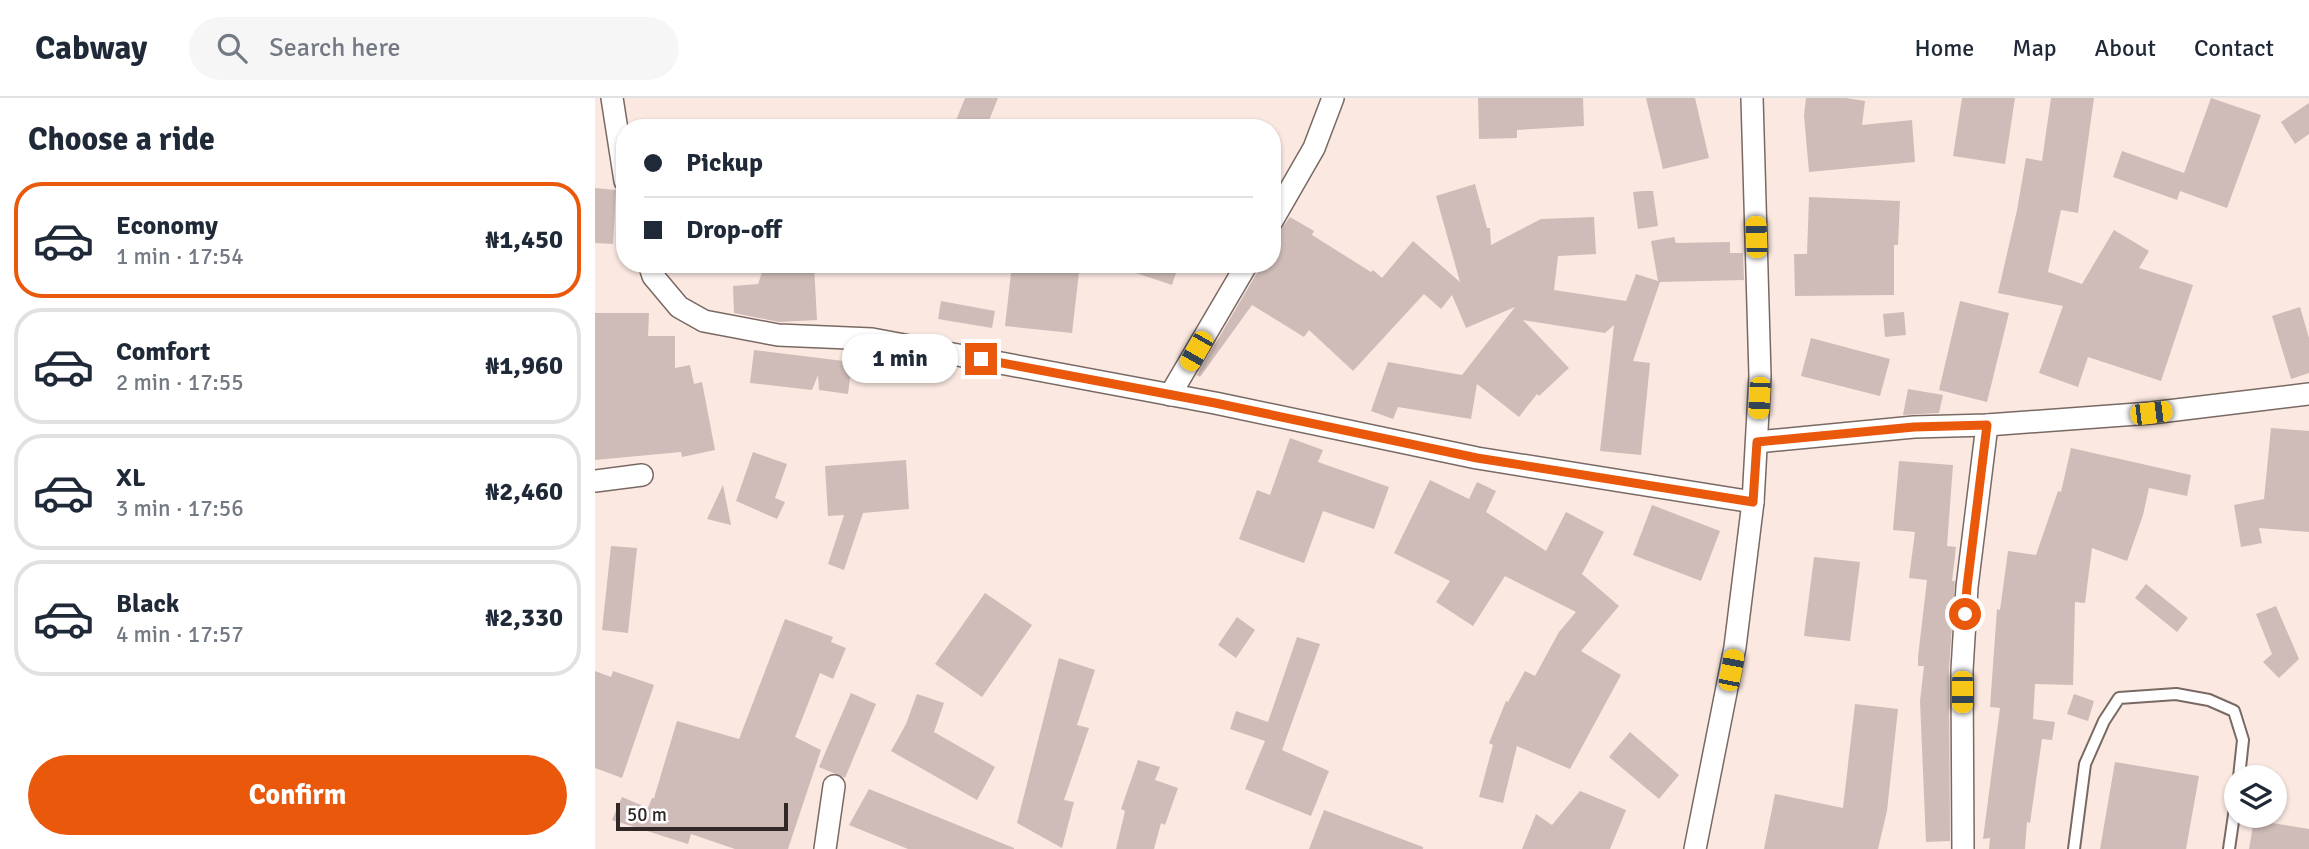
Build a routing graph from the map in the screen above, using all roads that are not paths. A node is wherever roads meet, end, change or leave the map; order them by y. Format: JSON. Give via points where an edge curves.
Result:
{"nodes":[{"id":1,"x":612,"y":98,"type":"edge"},
{"id":2,"x":1333,"y":98,"type":"edge"},
{"id":3,"x":1752,"y":98,"type":"edge"},
{"id":4,"x":616,"y":124,"type":"edge"},
{"id":5,"x":1281,"y":205,"type":"edge"},
{"id":6,"x":652,"y":273,"type":"edge"},
{"id":7,"x":1242,"y":273,"type":"edge"},
{"id":8,"x":2309,"y":394,"type":"edge"},
{"id":9,"x":1170,"y":395,"type":"junction"},
{"id":10,"x":1987,"y":425,"type":"junction"},
{"id":11,"x":1757,"y":442,"type":"junction"},
{"id":12,"x":642,"y":475,"type":"dead end"},
{"id":13,"x":595,"y":481,"type":"edge"},
{"id":14,"x":1753,"y":502,"type":"junction"},
{"id":15,"x":2240,"y":765,"type":"edge"},
{"id":16,"x":834,"y":786,"type":"dead end"},
{"id":17,"x":2232,"y":828,"type":"edge"},
{"id":18,"x":825,"y":849,"type":"edge"},
{"id":19,"x":1695,"y":849,"type":"edge"},
{"id":20,"x":1963,"y":849,"type":"edge"},
{"id":21,"x":2074,"y":849,"type":"edge"},
{"id":22,"x":2229,"y":849,"type":"edge"}],
"edges":[{"from":1,"to":4,"type":"street"},
{"from":2,"to":5,"type":"street","via":[[1314,148]]},
{"from":3,"to":11,"type":"street","via":[[1760,376]]},
{"from":6,"to":9,"type":"street","via":[[678,307],[704,321],[778,335],[872,339]]},
{"from":7,"to":9,"type":"street"},
{"from":8,"to":10,"type":"street","via":[[2151,413]]},
{"from":9,"to":14,"type":"street","via":[[1477,458]]},
{"from":10,"to":11,"type":"street"},
{"from":10,"to":20,"type":"street","via":[[1962,670]]},
{"from":11,"to":14,"type":"street"},
{"from":12,"to":13,"type":"street"},
{"from":14,"to":19,"type":"street","via":[[1735,647]]},
{"from":15,"to":21,"type":"lane","via":[[2243,740],[2234,711],[2209,700],[2176,694],[2119,698],[2103,721],[2085,764]]},
{"from":16,"to":18,"type":"street"},
{"from":17,"to":22,"type":"lane"}]}
